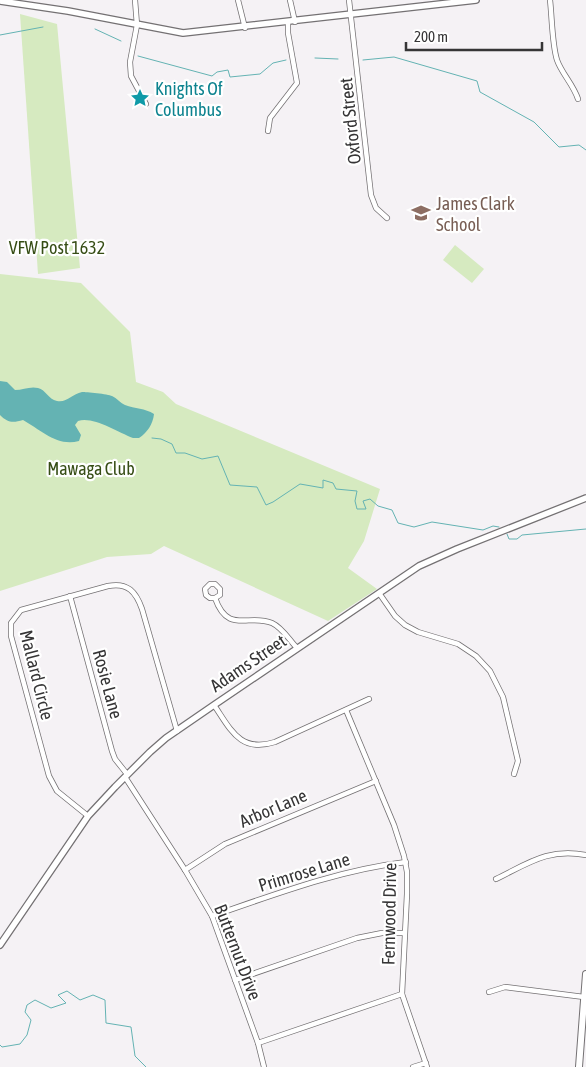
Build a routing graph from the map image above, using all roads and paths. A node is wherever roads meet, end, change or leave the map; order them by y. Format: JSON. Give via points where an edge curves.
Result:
{"nodes":[{"id":1,"x":135,"y":0,"type":"edge"},
{"id":2,"x":238,"y":0,"type":"edge"},
{"id":3,"x":290,"y":0,"type":"edge"},
{"id":4,"x":349,"y":0,"type":"edge"},
{"id":5,"x":476,"y":0,"type":"edge"},
{"id":6,"x":550,"y":0,"type":"edge"},
{"id":7,"x":0,"y":1,"type":"edge"},
{"id":8,"x":352,"y":14,"type":"junction"},
{"id":9,"x":292,"y":22,"type":"junction"},
{"id":10,"x":137,"y":26,"type":"junction"},
{"id":11,"x":245,"y":28,"type":"junction"},
{"id":12,"x":578,"y":99,"type":"dead end"},
{"id":13,"x":146,"y":104,"type":"dead end"},
{"id":14,"x":268,"y":131,"type":"dead end"},
{"id":15,"x":387,"y":218,"type":"dead end"},
{"id":16,"x":586,"y":498,"type":"edge"},
{"id":17,"x":379,"y":593,"type":"junction"},
{"id":18,"x":70,"y":596,"type":"junction"},
{"id":19,"x":215,"y":598,"type":"dead end"},
{"id":20,"x":297,"y":648,"type":"junction"},
{"id":21,"x":370,"y":699,"type":"dead end"},
{"id":22,"x":214,"y":705,"type":"junction"},
{"id":23,"x":346,"y":710,"type":"junction"},
{"id":24,"x":177,"y":731,"type":"junction"},
{"id":25,"x":514,"y":774,"type":"dead end"},
{"id":26,"x":126,"y":775,"type":"junction"},
{"id":27,"x":376,"y":781,"type":"junction"},
{"id":28,"x":88,"y":816,"type":"junction"},
{"id":29,"x":586,"y":855,"type":"edge"},
{"id":30,"x":406,"y":862,"type":"junction"},
{"id":31,"x":185,"y":870,"type":"junction"},
{"id":32,"x":496,"y":879,"type":"dead end"},
{"id":33,"x":212,"y":916,"type":"junction"},
{"id":34,"x":404,"y":933,"type":"junction"},
{"id":35,"x":0,"y":945,"type":"edge"},
{"id":36,"x":586,"y":974,"type":"edge"},
{"id":37,"x":235,"y":980,"type":"junction"},
{"id":38,"x":489,"y":992,"type":"dead end"},
{"id":39,"x":402,"y":994,"type":"junction"},
{"id":40,"x":584,"y":997,"type":"junction"},
{"id":41,"x":258,"y":1043,"type":"junction"},
{"id":42,"x":426,"y":1065,"type":"edge"},
{"id":43,"x":264,"y":1067,"type":"edge"},
{"id":44,"x":413,"y":1067,"type":"edge"},
{"id":45,"x":579,"y":1067,"type":"edge"}],
"edges":[{"from":1,"to":10,"type":"street"},
{"from":2,"to":11,"type":"street"},
{"from":3,"to":9,"type":"street"},
{"from":4,"to":8,"type":"street","name":"Oxford Street"},
{"from":5,"to":8,"type":"street"},
{"from":6,"to":12,"type":"street","via":[[557,58]]},
{"from":7,"to":10,"type":"street"},
{"from":8,"to":9,"type":"street"},
{"from":8,"to":15,"type":"street","name":"Oxford Street","via":[[372,195],[376,208]]},
{"from":9,"to":11,"type":"street"},
{"from":9,"to":14,"type":"street","via":[[288,33],[297,83],[270,118]]},
{"from":10,"to":11,"type":"street","via":[[183,34]]},
{"from":10,"to":13,"type":"street","via":[[130,62],[131,76]]},
{"from":16,"to":17,"type":"street","name":"Adams Street","via":[[437,557]]},
{"from":17,"to":20,"type":"street","name":"Adams Street"},
{"from":17,"to":25,"type":"street","via":[[405,626],[458,644],[490,671],[503,697],[518,761]]},
{"from":18,"to":24,"type":"street","name":"Mallard Circle","via":[[116,584],[134,593],[142,609]]},
{"from":18,"to":26,"type":"street","name":"Rosie Lane","via":[[112,751]]},
{"from":18,"to":28,"type":"street","name":"Mallard Circle","via":[[21,610],[12,620],[11,631],[51,782],[57,792]]},
{"from":19,"to":20,"type":"street","via":[[230,618],[271,623]]},
{"from":20,"to":22,"type":"street","name":"Adams Street"},
{"from":21,"to":23,"type":"street"},
{"from":22,"to":23,"type":"street","via":[[237,736],[245,743],[255,745],[275,742]]},
{"from":22,"to":24,"type":"street","name":"Adams Street"},
{"from":23,"to":27,"type":"street","name":"Fernwood Drive"},
{"from":24,"to":26,"type":"street","name":"Adams Street"},
{"from":26,"to":28,"type":"street","name":"Adams Street"},
{"from":26,"to":31,"type":"street","name":"Butternut Drive"},
{"from":27,"to":30,"type":"street","name":"Fernwood Drive"},
{"from":27,"to":31,"type":"street","name":"Arbor Lane","via":[[225,844]]},
{"from":28,"to":35,"type":"street","name":"Adams Street"},
{"from":29,"to":32,"type":"street","via":[[573,852],[550,854]]},
{"from":30,"to":33,"type":"street","name":"Primrose Lane","via":[[337,874]]},
{"from":30,"to":34,"type":"street","name":"Fernwood Drive"},
{"from":31,"to":33,"type":"street","name":"Butternut Drive"},
{"from":33,"to":37,"type":"street","name":"Butternut Drive"},
{"from":34,"to":37,"type":"street","via":[[357,938]]},
{"from":34,"to":39,"type":"street","name":"Fernwood Drive"},
{"from":36,"to":40,"type":"main road"},
{"from":37,"to":41,"type":"street","name":"Butternut Drive"},
{"from":38,"to":40,"type":"street","via":[[505,987]]},
{"from":39,"to":41,"type":"street"},
{"from":39,"to":42,"type":"street","name":"Fernwood Drive"},
{"from":40,"to":45,"type":"main road"},
{"from":41,"to":43,"type":"street","name":"Butternut Drive"},
{"from":42,"to":44,"type":"street"}]}
